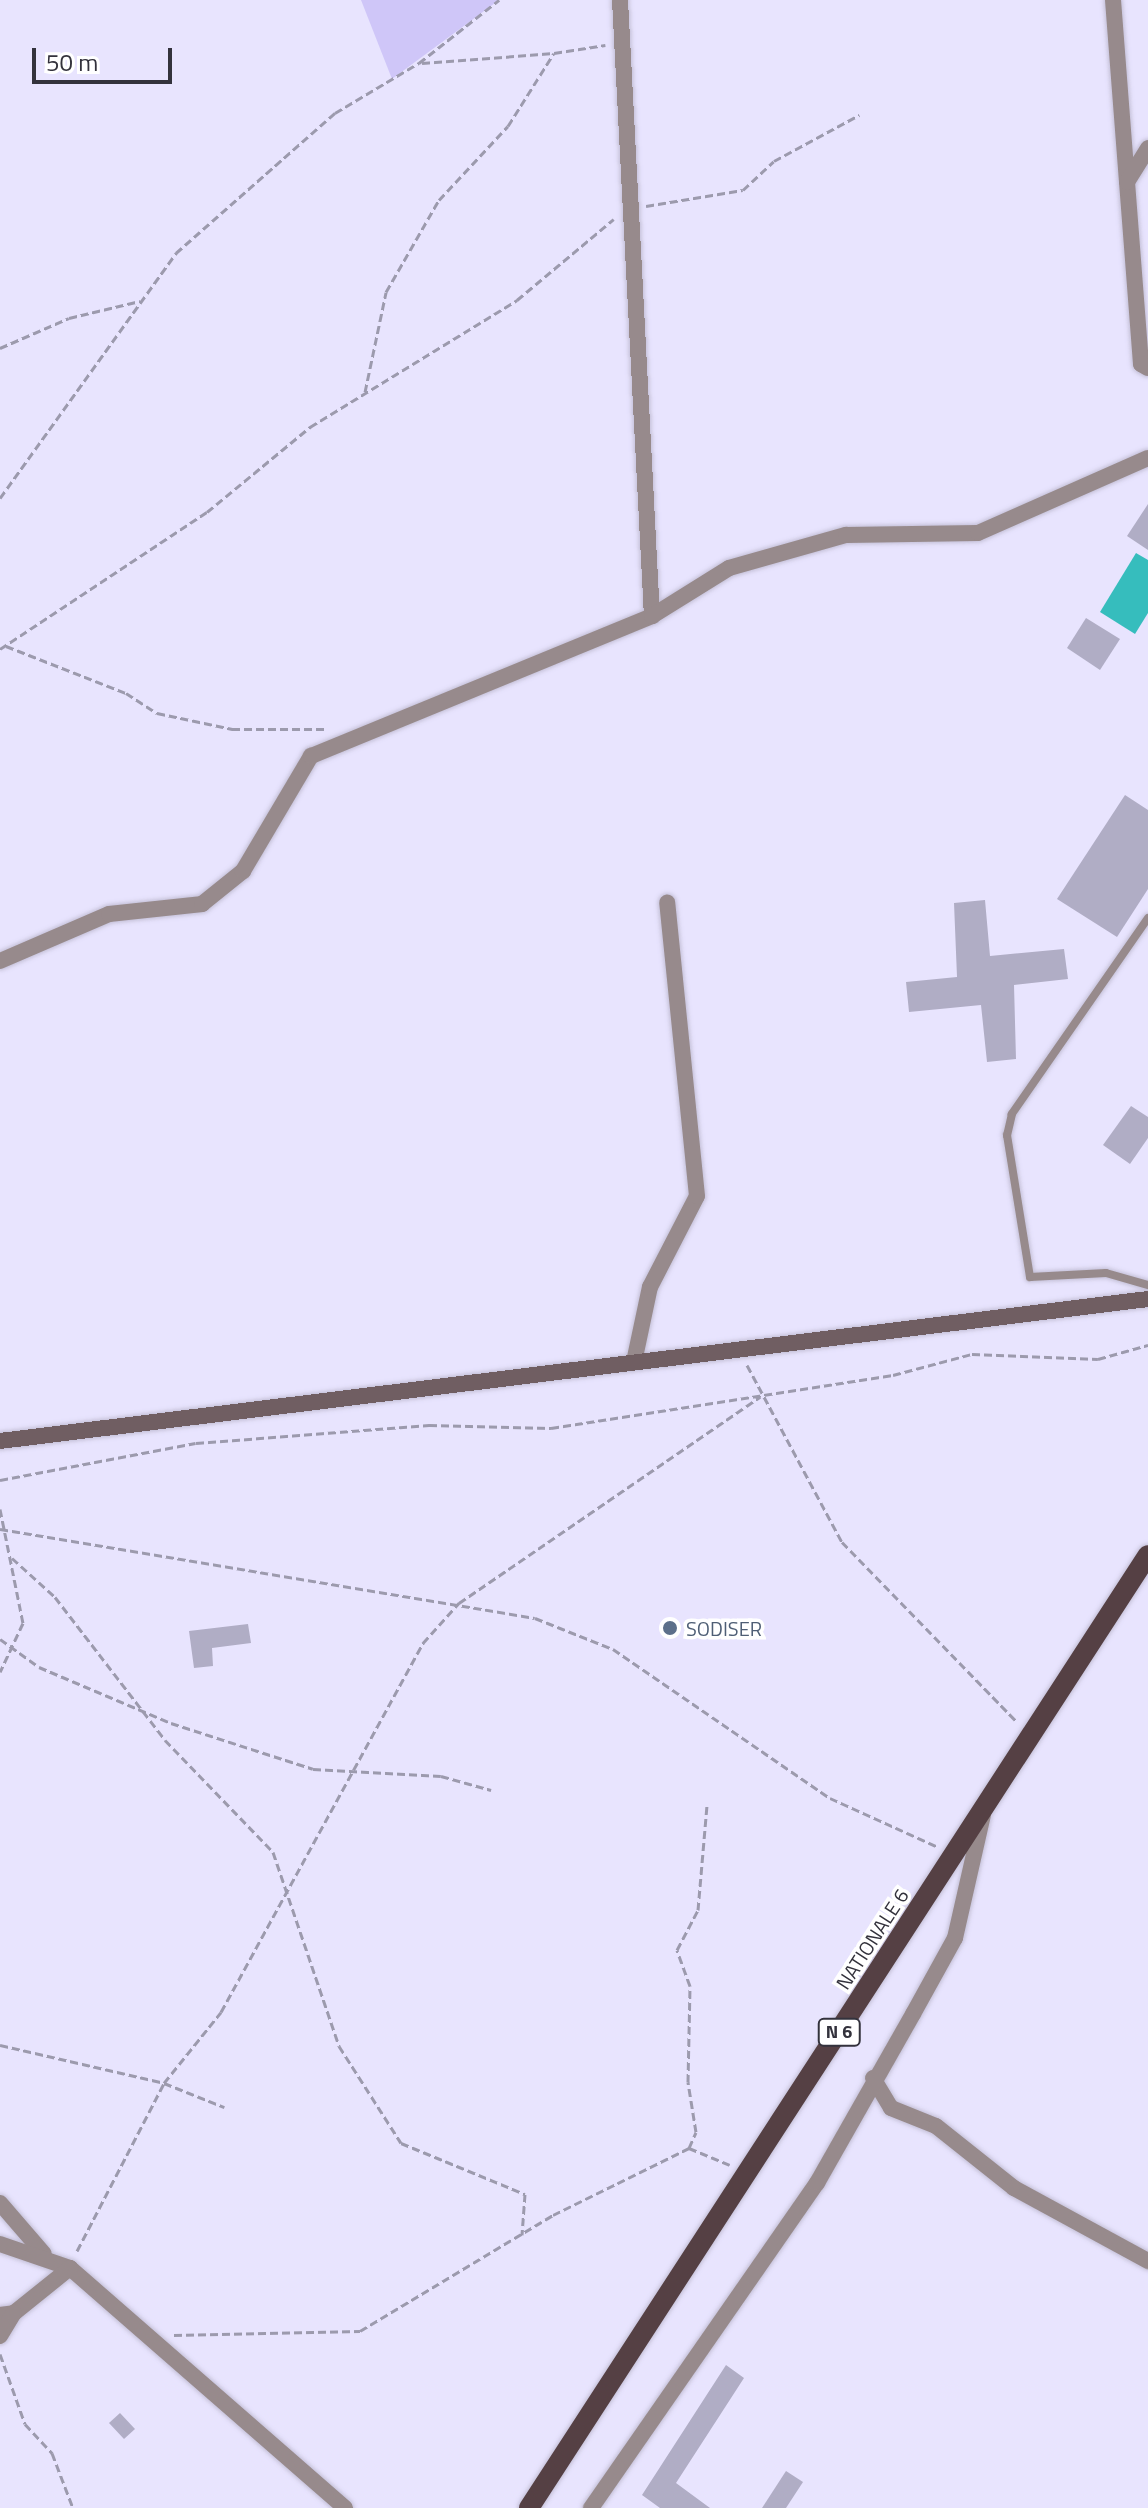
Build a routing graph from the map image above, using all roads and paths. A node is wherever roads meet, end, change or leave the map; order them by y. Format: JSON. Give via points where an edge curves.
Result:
{"nodes":[{"id":1,"x":499,"y":0,"type":"edge"},
{"id":2,"x":620,"y":0,"type":"edge"},
{"id":3,"x":1113,"y":0,"type":"edge"},
{"id":4,"x":622,"y":42,"type":"junction"},
{"id":5,"x":554,"y":53,"type":"junction"},
{"id":6,"x":419,"y":63,"type":"junction"},
{"id":7,"x":859,"y":115,"type":"dead end"},
{"id":8,"x":1148,"y":148,"type":"edge"},
{"id":9,"x":1127,"y":182,"type":"junction"},
{"id":10,"x":630,"y":209,"type":"junction"},
{"id":11,"x":140,"y":301,"type":"junction"},
{"id":12,"x":0,"y":348,"type":"edge"},
{"id":13,"x":1148,"y":368,"type":"edge"},
{"id":14,"x":365,"y":392,"type":"junction"},
{"id":15,"x":1148,"y":458,"type":"edge"},
{"id":16,"x":0,"y":498,"type":"edge"},
{"id":17,"x":652,"y":616,"type":"junction"},
{"id":18,"x":4,"y":645,"type":"junction"},
{"id":19,"x":0,"y":649,"type":"edge"},
{"id":20,"x":347,"y":736,"type":"junction"},
{"id":21,"x":667,"y":903,"type":"dead end"},
{"id":22,"x":1148,"y":918,"type":"edge"},
{"id":23,"x":0,"y":961,"type":"edge"},
{"id":24,"x":1148,"y":1285,"type":"edge"},
{"id":25,"x":1148,"y":1299,"type":"edge"},
{"id":26,"x":1148,"y":1345,"type":"edge"},
{"id":27,"x":740,"y":1350,"type":"junction"},
{"id":28,"x":634,"y":1362,"type":"junction"},
{"id":29,"x":763,"y":1395,"type":"junction"},
{"id":30,"x":0,"y":1441,"type":"edge"},
{"id":31,"x":0,"y":1480,"type":"edge"},
{"id":32,"x":0,"y":1509,"type":"edge"},
{"id":33,"x":3,"y":1530,"type":"edge"},
{"id":34,"x":1148,"y":1555,"type":"edge"},
{"id":35,"x":12,"y":1558,"type":"junction"},
{"id":36,"x":459,"y":1603,"type":"junction"},
{"id":37,"x":0,"y":1639,"type":"edge"},
{"id":38,"x":14,"y":1652,"type":"junction"},
{"id":39,"x":0,"y":1672,"type":"edge"},
{"id":40,"x":143,"y":1711,"type":"junction"},
{"id":41,"x":1031,"y":1736,"type":"junction"},
{"id":42,"x":352,"y":1772,"type":"junction"},
{"id":43,"x":491,"y":1790,"type":"dead end"},
{"id":44,"x":707,"y":1805,"type":"dead end"},
{"id":45,"x":984,"y":1810,"type":"junction"},
{"id":46,"x":955,"y":1855,"type":"junction"},
{"id":47,"x":285,"y":1895,"type":"junction"},
{"id":48,"x":0,"y":2045,"type":"edge"},
{"id":49,"x":873,"y":2078,"type":"junction"},
{"id":50,"x":164,"y":2083,"type":"junction"},
{"id":51,"x":224,"y":2107,"type":"dead end"},
{"id":52,"x":689,"y":2148,"type":"junction"},
{"id":53,"x":748,"y":2173,"type":"junction"},
{"id":54,"x":0,"y":2203,"type":"edge"},
{"id":55,"x":522,"y":2235,"type":"junction"},
{"id":56,"x":0,"y":2244,"type":"edge"},
{"id":57,"x":44,"y":2254,"type":"junction"},
{"id":58,"x":1148,"y":2261,"type":"edge"},
{"id":59,"x":70,"y":2268,"type":"junction"},
{"id":60,"x":7,"y":2314,"type":"edge"},
{"id":61,"x":147,"y":2334,"type":"junction"},
{"id":62,"x":0,"y":2336,"type":"edge"},
{"id":63,"x":0,"y":2354,"type":"edge"},
{"id":64,"x":73,"y":2508,"type":"edge"},
{"id":65,"x":345,"y":2508,"type":"edge"},
{"id":66,"x":529,"y":2508,"type":"edge"},
{"id":67,"x":591,"y":2508,"type":"edge"}],
"edges":[{"from":1,"to":6,"type":"path"},
{"from":2,"to":4,"type":"street"},
{"from":3,"to":9,"type":"street"},
{"from":4,"to":5,"type":"path"},
{"from":4,"to":10,"type":"street"},
{"from":5,"to":6,"type":"path"},
{"from":5,"to":14,"type":"path","via":[[508,126],[439,200],[386,292]]},
{"from":6,"to":11,"type":"path","via":[[305,136],[176,253]]},
{"from":7,"to":10,"type":"path","via":[[774,161],[743,190]]},
{"from":8,"to":9,"type":"street"},
{"from":9,"to":13,"type":"street","via":[[1141,364]]},
{"from":10,"to":14,"type":"path","via":[[581,239],[517,300]]},
{"from":10,"to":17,"type":"street"},
{"from":11,"to":12,"type":"path","via":[[69,318]]},
{"from":11,"to":16,"type":"path"},
{"from":14,"to":18,"type":"path","via":[[207,512]]},
{"from":15,"to":17,"type":"street","via":[[978,533],[846,535],[729,568]]},
{"from":17,"to":20,"type":"street","via":[[492,686]]},
{"from":18,"to":19,"type":"path"},
{"from":18,"to":20,"type":"path","via":[[99,680],[157,713],[232,729],[332,729]]},
{"from":20,"to":23,"type":"street","via":[[311,756],[243,871],[202,904],[109,914]]},
{"from":21,"to":28,"type":"street","via":[[697,1196],[650,1287]]},
{"from":22,"to":24,"type":"lane","via":[[1012,1114],[1007,1135],[1030,1277],[1106,1273]]},
{"from":25,"to":27,"type":"main road"},
{"from":26,"to":29,"type":"path","via":[[1098,1359],[972,1354]]},
{"from":27,"to":28,"type":"main road"},
{"from":27,"to":29,"type":"path"},
{"from":28,"to":30,"type":"main road"},
{"from":29,"to":31,"type":"path","via":[[551,1428],[413,1425],[196,1443]]},
{"from":29,"to":36,"type":"path"},
{"from":29,"to":41,"type":"path","via":[[842,1542]]},
{"from":32,"to":33,"type":"path"},
{"from":33,"to":35,"type":"path"},
{"from":33,"to":36,"type":"path"},
{"from":34,"to":41,"type":"main road","name":"NATIONALE 6","number":"N 6"},
{"from":35,"to":38,"type":"path","via":[[23,1623]]},
{"from":35,"to":40,"type":"path","via":[[55,1597]]},
{"from":36,"to":42,"type":"path","via":[[423,1643]]},
{"from":36,"to":46,"type":"path","via":[[535,1618],[613,1649],[830,1798]]},
{"from":37,"to":38,"type":"path"},
{"from":38,"to":39,"type":"path"},
{"from":38,"to":40,"type":"path"},
{"from":40,"to":42,"type":"path","via":[[313,1769]]},
{"from":40,"to":47,"type":"path","via":[[273,1852]]},
{"from":41,"to":45,"type":"main road","name":"NATIONALE 6","number":"N 6"},
{"from":42,"to":43,"type":"path","via":[[441,1776]]},
{"from":42,"to":47,"type":"path"},
{"from":44,"to":52,"type":"path","via":[[698,1910],[677,1950],[690,1986],[688,2082],[696,2132]]},
{"from":45,"to":46,"type":"main road","name":"NATIONALE 6","number":"N 6"},
{"from":45,"to":49,"type":"street","via":[[955,1938]]},
{"from":46,"to":53,"type":"main road","name":"NATIONALE 6","number":"N 6"},
{"from":47,"to":50,"type":"path","via":[[221,2012]]},
{"from":47,"to":55,"type":"path","via":[[339,2046],[401,2143],[525,2194]]},
{"from":48,"to":50,"type":"path"},
{"from":49,"to":58,"type":"street","via":[[891,2108],[936,2126],[1014,2188]]},
{"from":49,"to":67,"type":"street","via":[[817,2183]]},
{"from":50,"to":51,"type":"path"},
{"from":50,"to":59,"type":"path"},
{"from":52,"to":53,"type":"path"},
{"from":52,"to":55,"type":"path"},
{"from":53,"to":66,"type":"main road","name":"NATIONALE 6","number":"N 6"},
{"from":54,"to":57,"type":"street"},
{"from":55,"to":61,"type":"path","via":[[360,2331]]},
{"from":56,"to":57,"type":"street"},
{"from":57,"to":59,"type":"street"},
{"from":59,"to":60,"type":"street"},
{"from":59,"to":61,"type":"street"},
{"from":60,"to":62,"type":"street"},
{"from":61,"to":65,"type":"street"},
{"from":63,"to":64,"type":"path","via":[[25,2424],[52,2453]]}]}
